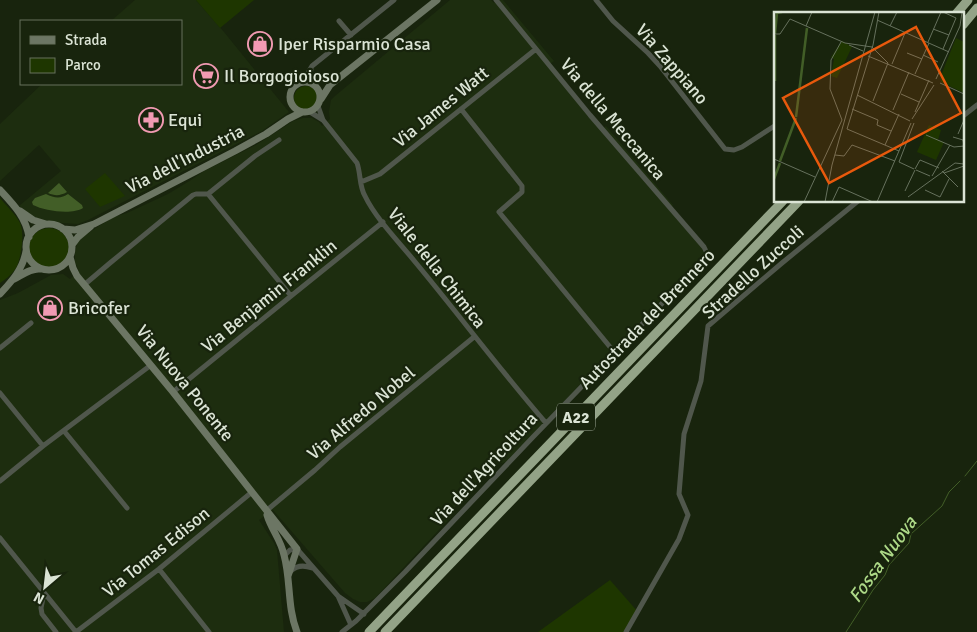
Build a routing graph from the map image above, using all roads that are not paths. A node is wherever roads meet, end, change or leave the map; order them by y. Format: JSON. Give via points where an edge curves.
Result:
{"nodes":[{"id":1,"x":394,"y":0,"type":"edge"},
{"id":2,"x":437,"y":0,"type":"edge"},
{"id":3,"x":496,"y":0,"type":"edge"},
{"id":4,"x":596,"y":0,"type":"edge"},
{"id":5,"x":968,"y":0,"type":"edge"},
{"id":6,"x":977,"y":8,"type":"edge"},
{"id":7,"x":958,"y":12,"type":"edge"},
{"id":8,"x":339,"y":21,"type":"dead end"},
{"id":9,"x":964,"y":24,"type":"edge"},
{"id":10,"x":350,"y":35,"type":"junction"},
{"id":11,"x":536,"y":49,"type":"junction"},
{"id":12,"x":312,"y":66,"type":"junction"},
{"id":13,"x":302,"y":83,"type":"junction"},
{"id":14,"x":314,"y":85,"type":"junction"},
{"id":15,"x":330,"y":85,"type":"junction"},
{"id":16,"x":319,"y":103,"type":"junction"},
{"id":17,"x":292,"y":105,"type":"junction"},
{"id":18,"x":977,"y":105,"type":"edge"},
{"id":19,"x":461,"y":109,"type":"junction"},
{"id":20,"x":306,"y":112,"type":"junction"},
{"id":21,"x":964,"y":116,"type":"edge"},
{"id":22,"x":288,"y":119,"type":"junction"},
{"id":23,"x":323,"y":120,"type":"junction"},
{"id":24,"x":774,"y":126,"type":"edge"},
{"id":25,"x":279,"y":140,"type":"dead end"},
{"id":26,"x":361,"y":182,"type":"junction"},
{"id":27,"x":0,"y":190,"type":"edge"},
{"id":28,"x":208,"y":194,"type":"junction"},
{"id":29,"x":782,"y":202,"type":"edge"},
{"id":30,"x":798,"y":202,"type":"edge"},
{"id":31,"x":857,"y":202,"type":"edge"},
{"id":32,"x":18,"y":210,"type":"junction"},
{"id":33,"x":382,"y":222,"type":"junction"},
{"id":34,"x":94,"y":224,"type":"junction"},
{"id":35,"x":49,"y":225,"type":"junction"},
{"id":36,"x":63,"y":229,"type":"junction"},
{"id":37,"x":29,"y":237,"type":"junction"},
{"id":38,"x":72,"y":245,"type":"junction"},
{"id":39,"x":26,"y":248,"type":"junction"},
{"id":40,"x":706,"y":256,"type":"joint"},
{"id":41,"x":70,"y":257,"type":"junction"},
{"id":42,"x":42,"y":269,"type":"junction"},
{"id":43,"x":57,"y":269,"type":"junction"},
{"id":44,"x":77,"y":276,"type":"junction"},
{"id":45,"x":13,"y":280,"type":"junction"},
{"id":46,"x":84,"y":285,"type":"junction"},
{"id":47,"x":0,"y":294,"type":"edge"},
{"id":48,"x":291,"y":296,"type":"junction"},
{"id":49,"x":31,"y":323,"type":"dead end"},
{"id":50,"x":474,"y":337,"type":"junction"},
{"id":51,"x":0,"y":348,"type":"edge"},
{"id":52,"x":614,"y":353,"type":"junction"},
{"id":53,"x":151,"y":365,"type":"junction"},
{"id":54,"x":0,"y":392,"type":"edge"},
{"id":55,"x":173,"y":392,"type":"junction"},
{"id":56,"x":546,"y":423,"type":"junction"},
{"id":57,"x":64,"y":431,"type":"junction"},
{"id":58,"x":43,"y":446,"type":"junction"},
{"id":59,"x":0,"y":481,"type":"edge"},
{"id":60,"x":252,"y":492,"type":"junction"},
{"id":61,"x":127,"y":508,"type":"dead end"},
{"id":62,"x":266,"y":511,"type":"junction"},
{"id":63,"x":284,"y":532,"type":"junction"},
{"id":64,"x":0,"y":538,"type":"edge"},
{"id":65,"x":278,"y":539,"type":"junction"},
{"id":66,"x":297,"y":549,"type":"junction"},
{"id":67,"x":285,"y":555,"type":"junction"},
{"id":68,"x":312,"y":568,"type":"junction"},
{"id":69,"x":159,"y":569,"type":"junction"},
{"id":70,"x":288,"y":576,"type":"junction"},
{"id":71,"x":44,"y":593,"type":"junction"},
{"id":72,"x":338,"y":596,"type":"junction"},
{"id":73,"x":364,"y":614,"type":"junction"},
{"id":74,"x":351,"y":626,"type":"junction"},
{"id":75,"x":56,"y":632,"type":"edge"},
{"id":76,"x":76,"y":632,"type":"edge"},
{"id":77,"x":209,"y":632,"type":"edge"},
{"id":78,"x":297,"y":632,"type":"edge"},
{"id":79,"x":342,"y":632,"type":"edge"},
{"id":80,"x":369,"y":632,"type":"edge"},
{"id":81,"x":385,"y":632,"type":"edge"},
{"id":82,"x":626,"y":632,"type":"edge"}],
"edges":[{"from":1,"to":10,"type":"street"},
{"from":2,"to":15,"type":"street"},
{"from":3,"to":11,"type":"street","name":"Via della Meccanica"},
{"from":4,"to":24,"type":"street","name":"Via Zappiano","via":[[660,66],[725,149],[742,147]]},
{"from":5,"to":7,"type":"highway"},
{"from":6,"to":9,"type":"highway"},
{"from":8,"to":10,"type":"street"},
{"from":10,"to":12,"type":"street"},
{"from":11,"to":19,"type":"street","name":"Via James Watt"},
{"from":11,"to":40,"type":"street","name":"Via della Meccanica","via":[[704,247]]},
{"from":12,"to":13,"type":"street"},
{"from":12,"to":14,"type":"street","via":[[310,76]]},
{"from":13,"to":14,"type":"street"},
{"from":13,"to":17,"type":"street","via":[[292,91]]},
{"from":14,"to":15,"type":"street"},
{"from":14,"to":16,"type":"street","via":[[320,92]]},
{"from":15,"to":16,"type":"street"},
{"from":16,"to":20,"type":"street"},
{"from":16,"to":23,"type":"street","name":"Viale della Chimica"},
{"from":17,"to":20,"type":"street","via":[[298,111]]},
{"from":17,"to":22,"type":"street"},
{"from":18,"to":21,"type":"street"},
{"from":19,"to":26,"type":"street","name":"Via James Watt","via":[[380,174]]},
{"from":19,"to":52,"type":"street","via":[[522,186],[522,192],[499,212]]},
{"from":20,"to":22,"type":"street","name":"Via dell'Industria"},
{"from":20,"to":23,"type":"street","name":"Viale della Chimica"},
{"from":22,"to":34,"type":"street","name":"Via dell'Industria","via":[[243,147]]},
{"from":23,"to":26,"type":"street","name":"Viale della Chimica","via":[[357,163]]},
{"from":25,"to":28,"type":"street"},
{"from":26,"to":33,"type":"street","name":"Viale della Chimica","via":[[367,201]]},
{"from":27,"to":32,"type":"street"},
{"from":28,"to":46,"type":"street","via":[[193,195]]},
{"from":28,"to":48,"type":"street"},
{"from":29,"to":80,"type":"highway","name":"Autostrada del Brennero","number":"A22"},
{"from":30,"to":81,"type":"highway","name":"Autostrada del Brennero","number":"A22"},
{"from":31,"to":82,"type":"street","name":"Stradello Zuccoli","via":[[708,326],[701,382],[684,434],[679,494],[688,515],[679,539]]},
{"from":32,"to":35,"type":"street"},
{"from":32,"to":37,"type":"street"},
{"from":33,"to":48,"type":"street","name":"Via Benjamin Franklin"},
{"from":33,"to":50,"type":"street","name":"Viale della Chimica"},
{"from":34,"to":36,"type":"street","name":"Via dell'Industria","via":[[75,230]]},
{"from":34,"to":38,"type":"street","name":"Via dell'Industria"},
{"from":35,"to":36,"type":"street"},
{"from":35,"to":37,"type":"street","via":[[37,228]]},
{"from":36,"to":38,"type":"street"},
{"from":37,"to":39,"type":"street"},
{"from":38,"to":41,"type":"street"},
{"from":39,"to":42,"type":"street","via":[[31,261]]},
{"from":39,"to":45,"type":"street"},
{"from":40,"to":52,"type":"street","name":"Via dell'Agricoltura"},
{"from":41,"to":43,"type":"street"},
{"from":41,"to":44,"type":"street","name":"Via Nuova Ponente"},
{"from":42,"to":43,"type":"street"},
{"from":42,"to":45,"type":"street","via":[[36,268]]},
{"from":43,"to":44,"type":"street"},
{"from":44,"to":46,"type":"street","name":"Via Nuova Ponente"},
{"from":45,"to":47,"type":"street"},
{"from":46,"to":53,"type":"street","name":"Via Nuova Ponente"},
{"from":48,"to":55,"type":"street","name":"Via Benjamin Franklin"},
{"from":49,"to":51,"type":"street"},
{"from":50,"to":56,"type":"street","name":"Viale della Chimica"},
{"from":50,"to":62,"type":"street","name":"Via Alfredo Nobel"},
{"from":52,"to":56,"type":"street","name":"Via dell'Agricoltura"},
{"from":53,"to":55,"type":"street","name":"Via Nuova Ponente"},
{"from":53,"to":57,"type":"street"},
{"from":54,"to":58,"type":"street"},
{"from":55,"to":60,"type":"street","name":"Via Nuova Ponente"},
{"from":56,"to":73,"type":"street","name":"Via dell'Agricoltura"},
{"from":57,"to":58,"type":"street"},
{"from":57,"to":61,"type":"street"},
{"from":58,"to":59,"type":"street"},
{"from":60,"to":62,"type":"street","name":"Via Nuova Ponente"},
{"from":60,"to":69,"type":"street","name":"Via Tomas Edison"},
{"from":62,"to":63,"type":"street","name":"Via Nuova Ponente"},
{"from":62,"to":65,"type":"street","name":"Via Nuova Ponente"},
{"from":63,"to":65,"type":"street"},
{"from":63,"to":66,"type":"street","name":"Via Nuova Ponente"},
{"from":64,"to":71,"type":"street"},
{"from":65,"to":67,"type":"street","name":"Via Nuova Ponente"},
{"from":66,"to":67,"type":"street"},
{"from":66,"to":68,"type":"street","name":"Via Nuova Ponente"},
{"from":66,"to":70,"type":"street"},
{"from":67,"to":70,"type":"street","name":"Via Nuova Ponente"},
{"from":68,"to":70,"type":"street","via":[[299,566]]},
{"from":68,"to":72,"type":"street","name":"Via Nuova Ponente"},
{"from":69,"to":76,"type":"street","name":"Via Tomas Edison"},
{"from":69,"to":77,"type":"street"},
{"from":70,"to":78,"type":"street","name":"Via Nuova Ponente","via":[[290,608]]},
{"from":71,"to":75,"type":"street","via":[[42,614]]},
{"from":71,"to":76,"type":"street"},
{"from":72,"to":73,"type":"street"},
{"from":72,"to":74,"type":"street"},
{"from":73,"to":74,"type":"street","name":"Via dell'Agricoltura"},
{"from":74,"to":79,"type":"street","name":"Via dell'Agricoltura"}]}
